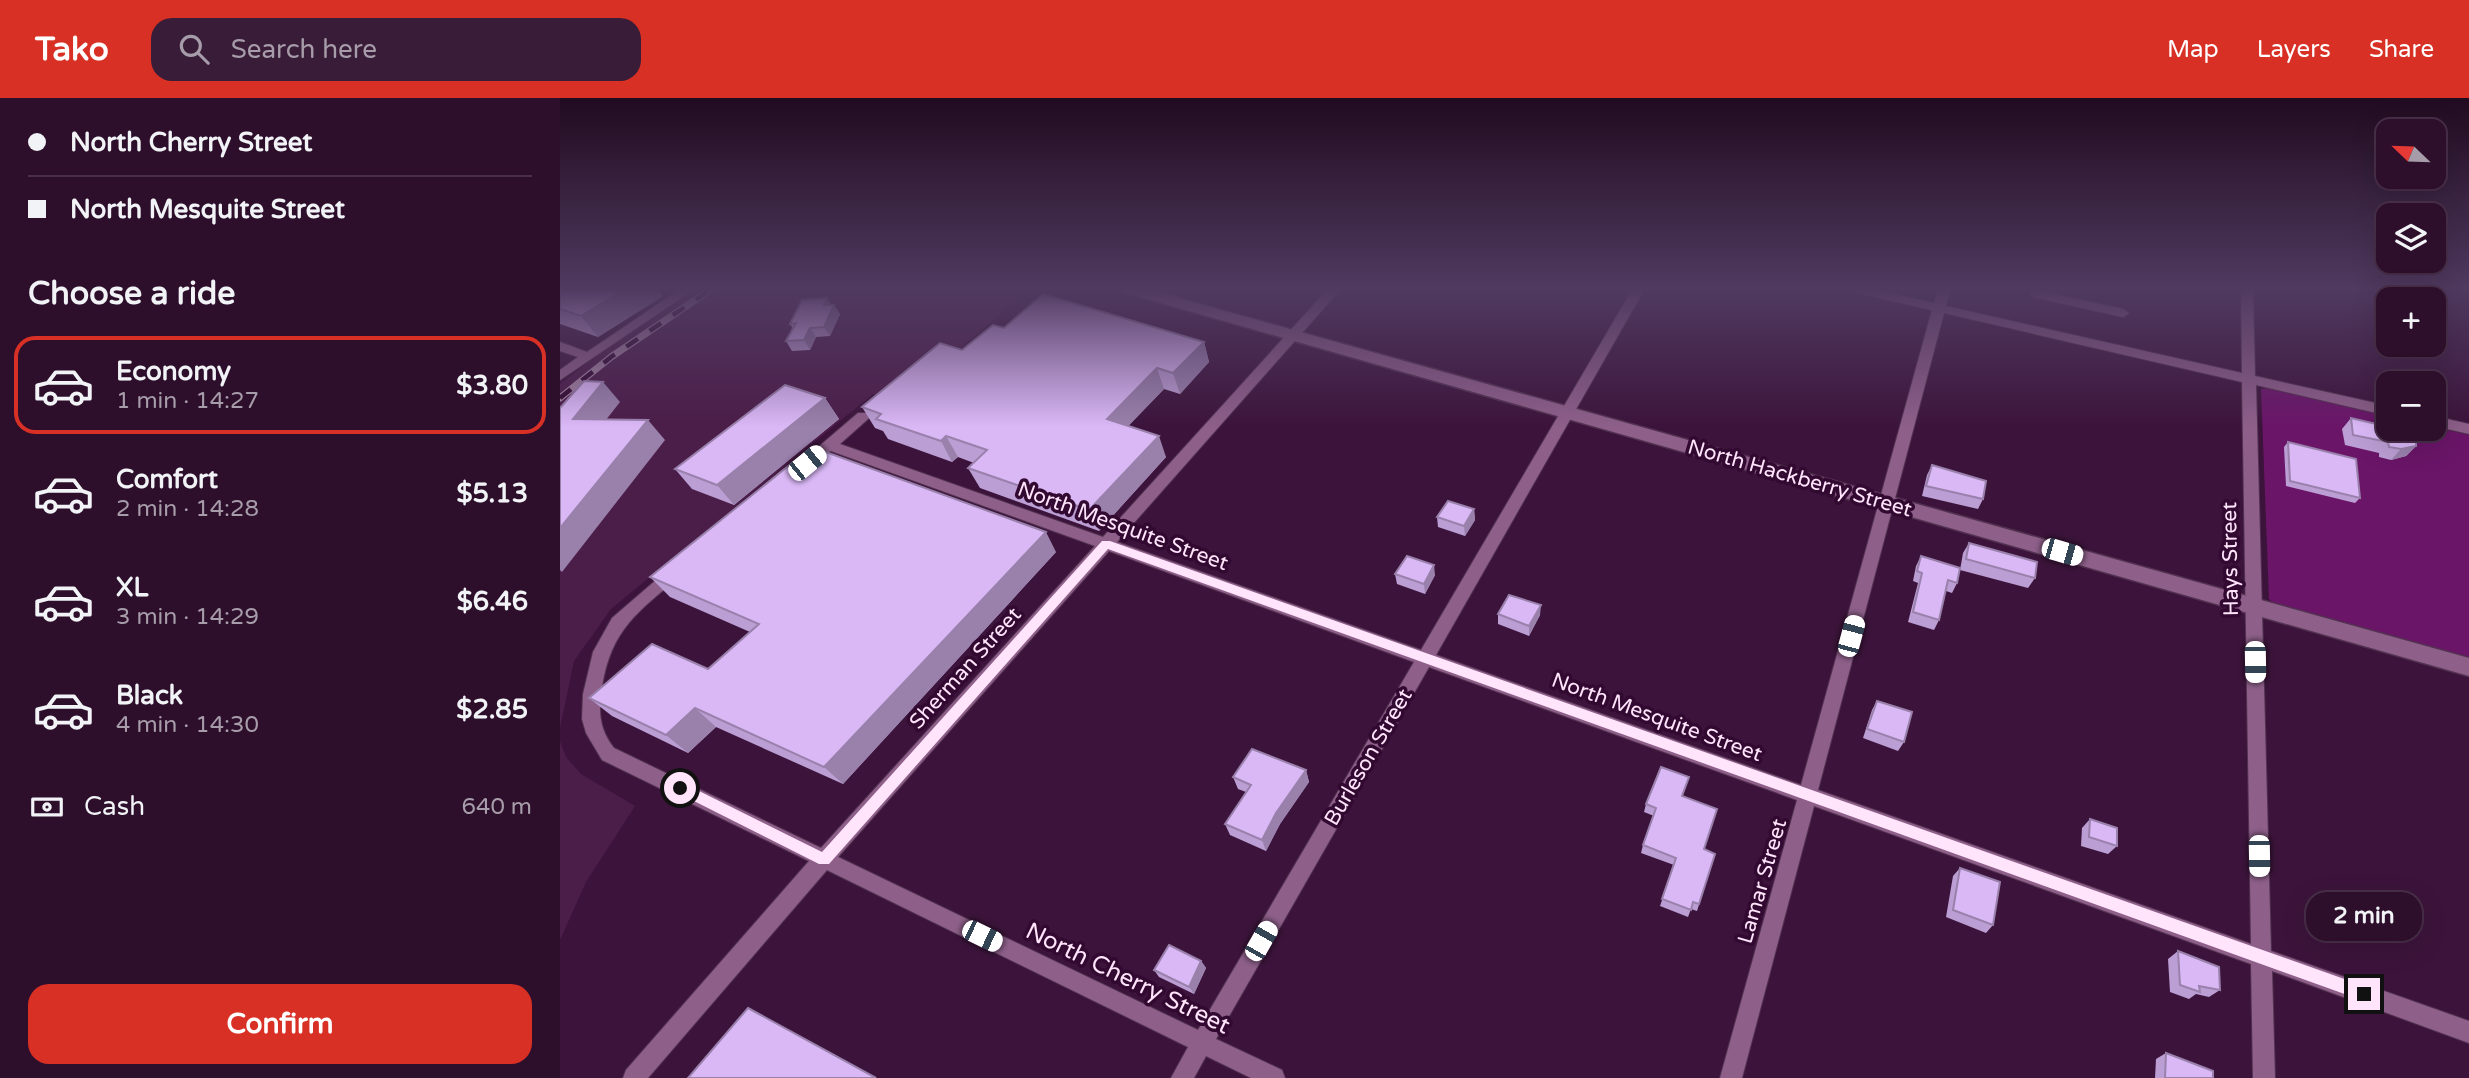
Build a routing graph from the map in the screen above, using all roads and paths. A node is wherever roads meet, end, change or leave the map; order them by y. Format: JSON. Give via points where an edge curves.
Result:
{"nodes":[{"id":1,"x":617,"y":336,"type":"edge"},
{"id":2,"x":1293,"y":336,"type":"joint"},
{"id":3,"x":1612,"y":336,"type":"edge"},
{"id":4,"x":1931,"y":336,"type":"edge"},
{"id":5,"x":2060,"y":336,"type":"edge"},
{"id":6,"x":2248,"y":336,"type":"edge"},
{"id":7,"x":560,"y":346,"type":"edge"},
{"id":8,"x":586,"y":356,"type":"junction"},
{"id":9,"x":560,"y":376,"type":"edge"},
{"id":10,"x":2248,"y":379,"type":"junction"},
{"id":11,"x":2376,"y":408,"type":"edge"},
{"id":12,"x":1567,"y":413,"type":"junction"},
{"id":13,"x":863,"y":416,"type":"edge"},
{"id":14,"x":2446,"y":424,"type":"edge"},
{"id":15,"x":2469,"y":429,"type":"edge"},
{"id":16,"x":829,"y":446,"type":"junction"},
{"id":17,"x":807,"y":463,"type":"edge"},
{"id":18,"x":1886,"y":502,"type":"junction"},
{"id":19,"x":1106,"y":544,"type":"junction"},
{"id":20,"x":690,"y":560,"type":"edge"},
{"id":21,"x":2253,"y":606,"type":"junction"},
{"id":22,"x":1426,"y":657,"type":"junction"},
{"id":23,"x":2469,"y":667,"type":"edge"},
{"id":24,"x":1810,"y":797,"type":"junction"},
{"id":25,"x":824,"y":859,"type":"junction"},
{"id":26,"x":2262,"y":957,"type":"junction"},
{"id":27,"x":2469,"y":1032,"type":"edge"},
{"id":28,"x":1202,"y":1043,"type":"junction"},
{"id":29,"x":634,"y":1078,"type":"edge"},
{"id":30,"x":1182,"y":1078,"type":"edge"},
{"id":31,"x":1274,"y":1078,"type":"edge"},
{"id":32,"x":1731,"y":1078,"type":"edge"},
{"id":33,"x":2264,"y":1078,"type":"edge"}],
"edges":[{"from":1,"to":8,"type":"street"},
{"from":2,"to":12,"type":"main road","name":"North Hackberry Street"},
{"from":2,"to":19,"type":"street","name":"Sherman Street"},
{"from":3,"to":12,"type":"street","name":"Burleson Street"},
{"from":4,"to":18,"type":"street","name":"Lamar Street"},
{"from":5,"to":10,"type":"street"},
{"from":6,"to":10,"type":"street","name":"Hays Street"},
{"from":7,"to":8,"type":"street"},
{"from":8,"to":9,"type":"street"},
{"from":10,"to":11,"type":"street"},
{"from":10,"to":21,"type":"street","name":"Hays Street"},
{"from":12,"to":18,"type":"main road","name":"North Hackberry Street"},
{"from":12,"to":22,"type":"street","name":"Burleson Street"},
{"from":13,"to":16,"type":"street"},
{"from":14,"to":15,"type":"street"},
{"from":16,"to":17,"type":"street"},
{"from":16,"to":19,"type":"street","name":"North Mesquite Street"},
{"from":18,"to":21,"type":"main road","name":"North Hackberry Street"},
{"from":18,"to":24,"type":"street","name":"Lamar Street"},
{"from":19,"to":22,"type":"street","name":"North Mesquite Street"},
{"from":19,"to":25,"type":"street","name":"Sherman Street"},
{"from":20,"to":25,"type":"street","name":"North Cherry Street","via":[[637,604],[601,647],[589,713],[594,738],[608,754]]},
{"from":21,"to":23,"type":"main road","name":"North Hackberry Street"},
{"from":21,"to":26,"type":"street","name":"Hays Street"},
{"from":22,"to":24,"type":"street","name":"North Mesquite Street"},
{"from":22,"to":28,"type":"street","name":"Burleson Street"},
{"from":24,"to":26,"type":"street","name":"North Mesquite Street"},
{"from":24,"to":32,"type":"street","name":"Lamar Street"},
{"from":25,"to":28,"type":"street","name":"North Cherry Street"},
{"from":25,"to":29,"type":"street","name":"Sherman Street"},
{"from":26,"to":27,"type":"street","name":"North Mesquite Street"},
{"from":26,"to":33,"type":"street","name":"Hays Street"},
{"from":28,"to":30,"type":"street","name":"Burleson Street"},
{"from":28,"to":31,"type":"street","name":"North Cherry Street"}]}
